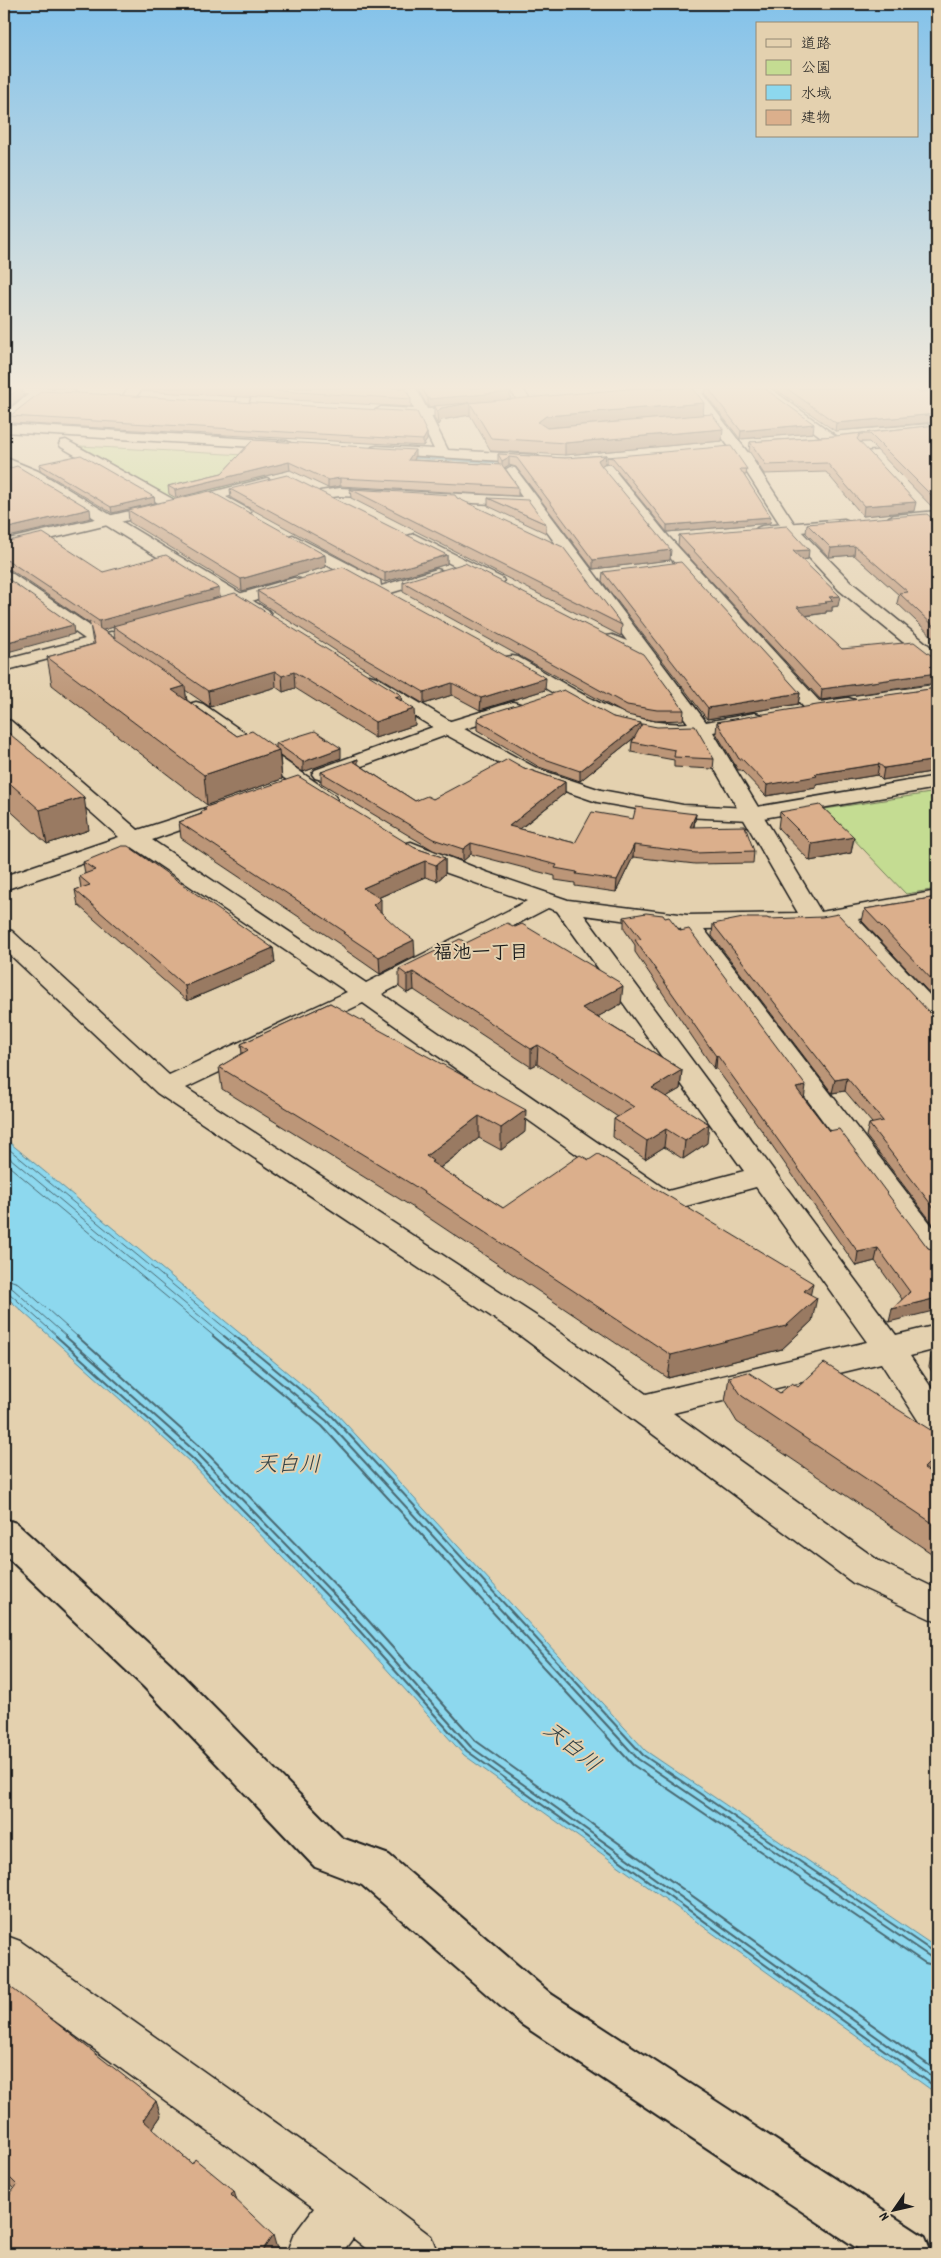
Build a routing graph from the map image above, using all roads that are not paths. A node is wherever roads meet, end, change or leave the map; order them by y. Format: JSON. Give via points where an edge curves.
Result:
{"nodes":[{"id":1,"x":64,"y":493,"type":"edge"},
{"id":2,"x":153,"y":493,"type":"edge"},
{"id":3,"x":222,"y":493,"type":"edge"},
{"id":4,"x":330,"y":493,"type":"edge"},
{"id":5,"x":370,"y":493,"type":"edge"},
{"id":6,"x":527,"y":493,"type":"edge"},
{"id":7,"x":625,"y":493,"type":"edge"},
{"id":8,"x":766,"y":493,"type":"edge"},
{"id":9,"x":325,"y":494,"type":"joint"},
{"id":10,"x":451,"y":497,"type":"junction"},
{"id":11,"x":200,"y":499,"type":"junction"},
{"id":12,"x":534,"y":503,"type":"junction"},
{"id":13,"x":915,"y":503,"type":"edge"},
{"id":14,"x":174,"y":505,"type":"junction"},
{"id":15,"x":352,"y":508,"type":"edge"},
{"id":16,"x":494,"y":517,"type":"edge"},
{"id":17,"x":254,"y":518,"type":"edge"},
{"id":18,"x":934,"y":519,"type":"edge"},
{"id":19,"x":106,"y":520,"type":"junction"},
{"id":20,"x":879,"y":521,"type":"edge"},
{"id":21,"x":859,"y":523,"type":"edge"},
{"id":22,"x":790,"y":529,"type":"junction"},
{"id":23,"x":396,"y":530,"type":"edge"},
{"id":24,"x":279,"y":532,"type":"edge"},
{"id":25,"x":751,"y":532,"type":"edge"},
{"id":26,"x":682,"y":538,"type":"edge"},
{"id":27,"x":662,"y":539,"type":"junction"},
{"id":28,"x":545,"y":541,"type":"edge"},
{"id":29,"x":4,"y":545,"type":"edge"},
{"id":30,"x":571,"y":553,"type":"junction"},
{"id":31,"x":685,"y":565,"type":"junction"},
{"id":32,"x":466,"y":566,"type":"junction"},
{"id":33,"x":666,"y":568,"type":"edge"},
{"id":34,"x":346,"y":569,"type":"junction"},
{"id":35,"x":4,"y":574,"type":"edge"},
{"id":36,"x":608,"y":574,"type":"edge"},
{"id":37,"x":588,"y":576,"type":"junction"},
{"id":38,"x":510,"y":588,"type":"edge"},
{"id":39,"x":384,"y":590,"type":"junction"},
{"id":40,"x":239,"y":599,"type":"junction"},
{"id":41,"x":401,"y":600,"type":"edge"},
{"id":42,"x":192,"y":613,"type":"edge"},
{"id":43,"x":280,"y":625,"type":"edge"},
{"id":44,"x":127,"y":632,"type":"edge"},
{"id":45,"x":598,"y":633,"type":"edge"},
{"id":46,"x":99,"y":640,"type":"junction"},
{"id":47,"x":497,"y":653,"type":"edge"},
{"id":48,"x":651,"y":660,"type":"junction"},
{"id":49,"x":937,"y":661,"type":"edge"},
{"id":50,"x":4,"y":666,"type":"edge"},
{"id":51,"x":139,"y":668,"type":"edge"},
{"id":52,"x":354,"y":672,"type":"edge"},
{"id":53,"x":567,"y":691,"type":"junction"},
{"id":54,"x":179,"y":696,"type":"edge"},
{"id":55,"x":862,"y":702,"type":"edge"},
{"id":56,"x":815,"y":708,"type":"junction"},
{"id":57,"x":796,"y":712,"type":"edge"},
{"id":58,"x":768,"y":716,"type":"edge"},
{"id":59,"x":4,"y":725,"type":"edge"},
{"id":60,"x":448,"y":728,"type":"junction"},
{"id":61,"x":701,"y":728,"type":"junction"},
{"id":62,"x":302,"y":781,"type":"junction"},
{"id":63,"x":937,"y":782,"type":"edge"},
{"id":64,"x":274,"y":791,"type":"edge"},
{"id":65,"x":237,"y":803,"type":"edge"},
{"id":66,"x":348,"y":812,"type":"edge"},
{"id":67,"x":751,"y":814,"type":"junction"},
{"id":68,"x":390,"y":837,"type":"edge"},
{"id":69,"x":134,"y":838,"type":"junction"},
{"id":70,"x":4,"y":882,"type":"edge"},
{"id":71,"x":937,"y":898,"type":"edge"},
{"id":72,"x":556,"y":903,"type":"junction"},
{"id":73,"x":842,"y":916,"type":"junction"},
{"id":74,"x":814,"y":920,"type":"junction"},
{"id":75,"x":686,"y":922,"type":"junction"},
{"id":76,"x":4,"y":936,"type":"edge"},
{"id":77,"x":365,"y":993,"type":"junction"},
{"id":78,"x":937,"y":1018,"type":"edge"},
{"id":79,"x":166,"y":1087,"type":"junction"},
{"id":80,"x":763,"y":1176,"type":"junction"},
{"id":81,"x":937,"y":1253,"type":"edge"},
{"id":82,"x":937,"y":1336,"type":"edge"},
{"id":83,"x":889,"y":1349,"type":"junction"},
{"id":84,"x":642,"y":1408,"type":"junction"},
{"id":85,"x":937,"y":1422,"type":"edge"},
{"id":86,"x":4,"y":1533,"type":"edge"},
{"id":87,"x":937,"y":1606,"type":"edge"},
{"id":88,"x":4,"y":1957,"type":"edge"},
{"id":89,"x":348,"y":2203,"type":"junction"},
{"id":90,"x":311,"y":2254,"type":"edge"},
{"id":91,"x":412,"y":2254,"type":"edge"},
{"id":92,"x":908,"y":2254,"type":"edge"}],
"edges":[{"from":1,"to":19,"type":"street"},
{"from":2,"to":14,"type":"street"},
{"from":3,"to":11,"type":"street"},
{"from":4,"to":9,"type":"street"},
{"from":5,"to":10,"type":"street"},
{"from":6,"to":12,"type":"street"},
{"from":7,"to":27,"type":"street"},
{"from":8,"to":22,"type":"street"},
{"from":9,"to":15,"type":"street"},
{"from":10,"to":12,"type":"street"},
{"from":10,"to":16,"type":"street"},
{"from":11,"to":14,"type":"street"},
{"from":11,"to":17,"type":"street"},
{"from":12,"to":30,"type":"street"},
{"from":13,"to":18,"type":"street"},
{"from":14,"to":19,"type":"street"},
{"from":18,"to":20,"type":"street"},
{"from":19,"to":29,"type":"street"},
{"from":19,"to":40,"type":"street"},
{"from":21,"to":22,"type":"street"},
{"from":22,"to":25,"type":"street"},
{"from":22,"to":49,"type":"street","via":[[845,586]]},
{"from":23,"to":32,"type":"street"},
{"from":24,"to":34,"type":"street"},
{"from":26,"to":27,"type":"street"},
{"from":27,"to":31,"type":"street"},
{"from":28,"to":30,"type":"street"},
{"from":30,"to":37,"type":"street"},
{"from":31,"to":33,"type":"street"},
{"from":31,"to":56,"type":"street"},
{"from":32,"to":38,"type":"street"},
{"from":32,"to":39,"type":"street"},
{"from":34,"to":39,"type":"street"},
{"from":34,"to":40,"type":"street"},
{"from":35,"to":46,"type":"street"},
{"from":36,"to":37,"type":"street"},
{"from":37,"to":48,"type":"street"},
{"from":39,"to":41,"type":"street"},
{"from":40,"to":42,"type":"street"},
{"from":40,"to":43,"type":"street"},
{"from":44,"to":46,"type":"street"},
{"from":45,"to":48,"type":"street"},
{"from":46,"to":50,"type":"street"},
{"from":46,"to":51,"type":"street"},
{"from":47,"to":53,"type":"street"},
{"from":48,"to":61,"type":"street"},
{"from":52,"to":60,"type":"street"},
{"from":53,"to":60,"type":"street"},
{"from":53,"to":61,"type":"street","via":[[620,721],[656,729]]},
{"from":54,"to":62,"type":"street"},
{"from":55,"to":56,"type":"street"},
{"from":56,"to":57,"type":"street"},
{"from":58,"to":61,"type":"street"},
{"from":59,"to":69,"type":"street"},
{"from":60,"to":62,"type":"street"},
{"from":60,"to":67,"type":"street","via":[[531,773],[597,796],[683,811]]},
{"from":61,"to":67,"type":"street"},
{"from":62,"to":64,"type":"street"},
{"from":62,"to":66,"type":"street"},
{"from":63,"to":67,"type":"street"},
{"from":65,"to":69,"type":"street"},
{"from":67,"to":74,"type":"street"},
{"from":68,"to":72,"type":"street","via":[[424,857]]},
{"from":69,"to":70,"type":"street"},
{"from":69,"to":77,"type":"street"},
{"from":71,"to":73,"type":"street"},
{"from":72,"to":75,"type":"street"},
{"from":72,"to":77,"type":"street"},
{"from":72,"to":80,"type":"street"},
{"from":73,"to":74,"type":"street"},
{"from":73,"to":78,"type":"street"},
{"from":74,"to":75,"type":"street"},
{"from":75,"to":81,"type":"street"},
{"from":76,"to":79,"type":"street"},
{"from":77,"to":79,"type":"street"},
{"from":77,"to":80,"type":"street","via":[[664,1202]]},
{"from":79,"to":84,"type":"street","via":[[533,1329]]},
{"from":80,"to":83,"type":"street"},
{"from":82,"to":83,"type":"street"},
{"from":83,"to":84,"type":"street"},
{"from":83,"to":85,"type":"street"},
{"from":84,"to":87,"type":"street","via":[[866,1572]]},
{"from":86,"to":92,"type":"street","via":[[157,1675],[329,1853],[375,1869],[536,2009]]},
{"from":88,"to":89,"type":"street"},
{"from":89,"to":90,"type":"street"},
{"from":89,"to":91,"type":"street"}]}
